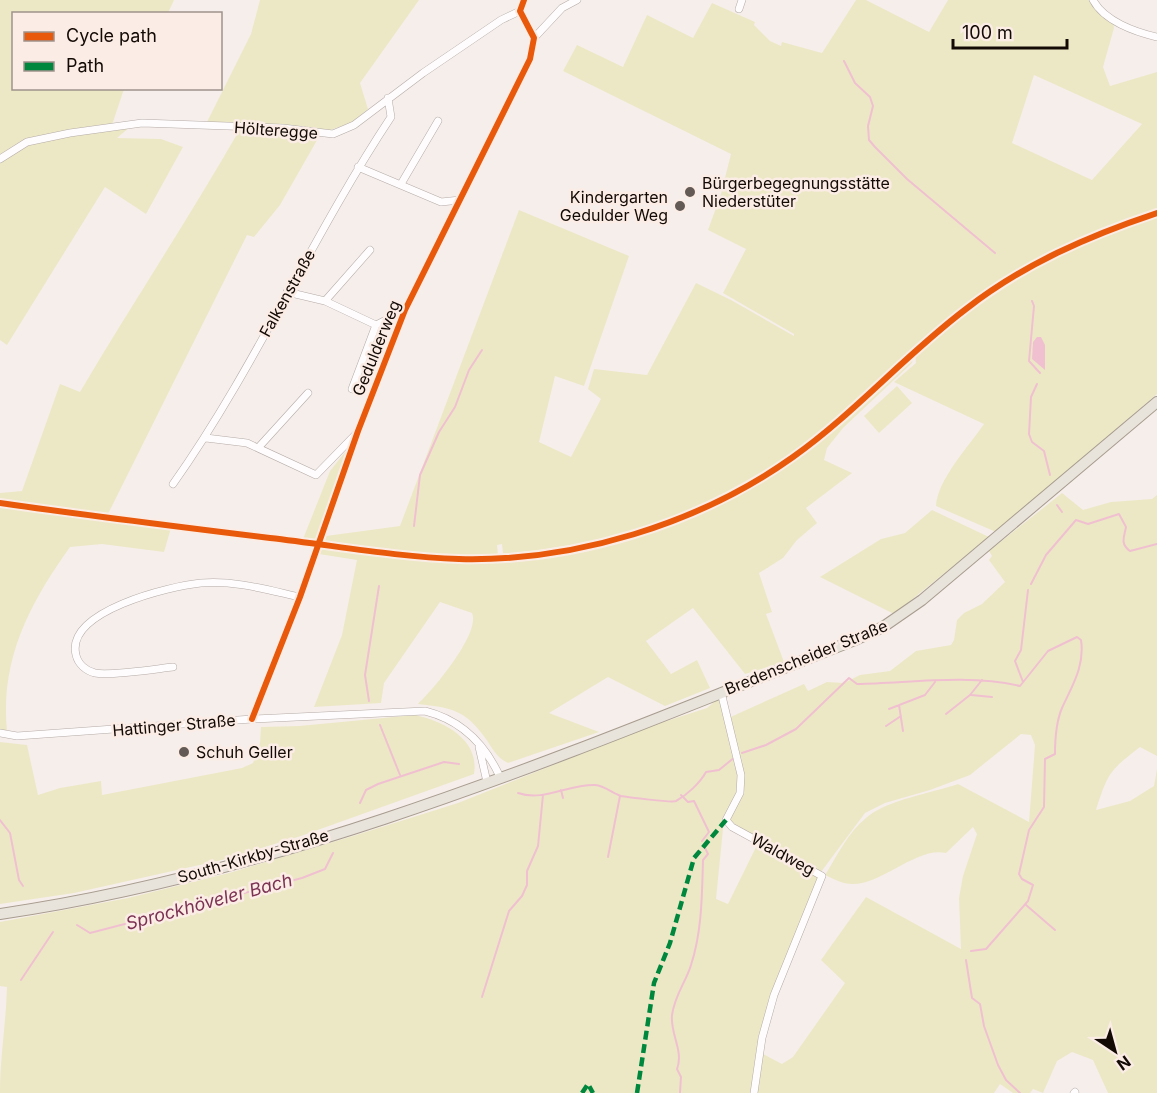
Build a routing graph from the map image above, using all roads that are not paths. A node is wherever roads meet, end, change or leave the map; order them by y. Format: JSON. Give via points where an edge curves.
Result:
{"nodes":[{"id":1,"x":524,"y":0,"type":"edge"},
{"id":2,"x":577,"y":0,"type":"edge"},
{"id":3,"x":742,"y":0,"type":"edge"},
{"id":4,"x":1093,"y":0,"type":"edge"},
{"id":5,"x":739,"y":9,"type":"dead end"},
{"id":6,"x":520,"y":11,"type":"junction"},
{"id":7,"x":1157,"y":37,"type":"edge"},
{"id":8,"x":534,"y":38,"type":"junction"},
{"id":9,"x":388,"y":98,"type":"junction"},
{"id":10,"x":438,"y":121,"type":"dead end"},
{"id":11,"x":0,"y":159,"type":"edge"},
{"id":12,"x":358,"y":167,"type":"junction"},
{"id":13,"x":401,"y":184,"type":"junction"},
{"id":14,"x":460,"y":200,"type":"junction"},
{"id":15,"x":370,"y":250,"type":"dead end"},
{"id":16,"x":287,"y":292,"type":"junction"},
{"id":17,"x":325,"y":302,"type":"junction"},
{"id":18,"x":405,"y":310,"type":"junction"},
{"id":19,"x":376,"y":325,"type":"junction"},
{"id":20,"x":352,"y":389,"type":"dead end"},
{"id":21,"x":308,"y":393,"type":"dead end"},
{"id":22,"x":1157,"y":402,"type":"edge"},
{"id":23,"x":358,"y":431,"type":"junction"},
{"id":24,"x":206,"y":438,"type":"junction"},
{"id":25,"x":258,"y":448,"type":"junction"},
{"id":26,"x":173,"y":484,"type":"dead end"},
{"id":27,"x":300,"y":597,"type":"junction"},
{"id":28,"x":173,"y":667,"type":"dead end"},
{"id":29,"x":722,"y":692,"type":"junction"},
{"id":30,"x":252,"y":719,"type":"junction"},
{"id":31,"x":0,"y":733,"type":"edge"},
{"id":32,"x":479,"y":747,"type":"junction"},
{"id":33,"x":500,"y":777,"type":"junction"},
{"id":34,"x":487,"y":782,"type":"junction"},
{"id":35,"x":0,"y":914,"type":"edge"},
{"id":36,"x":754,"y":1093,"type":"edge"}],
"edges":[{"from":1,"to":6,"type":"street"},
{"from":2,"to":8,"type":"street","via":[[562,8]]},
{"from":3,"to":5,"type":"street"},
{"from":4,"to":7,"type":"street","via":[[1111,18]]},
{"from":6,"to":8,"type":"street"},
{"from":6,"to":9,"type":"street","name":"Hölteregge"},
{"from":8,"to":14,"type":"street","name":"Gedulderweg","via":[[530,59]]},
{"from":9,"to":11,"type":"street","name":"Hölteregge","via":[[354,125],[333,134],[283,128],[142,123],[27,142]]},
{"from":9,"to":12,"type":"street","name":"Falkenstraße","via":[[391,117]]},
{"from":10,"to":13,"type":"street"},
{"from":12,"to":13,"type":"street"},
{"from":12,"to":16,"type":"street","name":"Falkenstraße"},
{"from":13,"to":14,"type":"street","via":[[441,202]]},
{"from":14,"to":18,"type":"street","name":"Gedulderweg"},
{"from":15,"to":17,"type":"street"},
{"from":16,"to":17,"type":"street"},
{"from":16,"to":24,"type":"street","name":"Falkenstraße"},
{"from":17,"to":19,"type":"street"},
{"from":18,"to":19,"type":"street"},
{"from":18,"to":23,"type":"street","name":"Gedulderweg"},
{"from":19,"to":20,"type":"street"},
{"from":21,"to":25,"type":"street"},
{"from":22,"to":29,"type":"main road","name":"Bredenscheider Straße","via":[[901,616],[855,640]]},
{"from":23,"to":25,"type":"street","via":[[316,475]]},
{"from":23,"to":27,"type":"street","name":"Gedulderweg"},
{"from":24,"to":25,"type":"street"},
{"from":24,"to":26,"type":"street","name":"Falkenstraße"},
{"from":27,"to":28,"type":"street","via":[[238,584],[200,583],[139,596],[92,620],[75,643],[80,665],[96,673]]},
{"from":27,"to":30,"type":"street","name":"Gedulderweg"},
{"from":29,"to":33,"type":"main road","name":"Bredenscheider Straße"},
{"from":29,"to":36,"type":"street","name":"Waldweg","via":[[741,775],[740,793],[726,820],[732,827],[822,876],[774,995],[762,1038]]},
{"from":30,"to":31,"type":"street","name":"Hattinger Straße","via":[[17,736]]},
{"from":30,"to":32,"type":"street","name":"Hattinger Straße","via":[[425,711],[455,721]]},
{"from":32,"to":33,"type":"street","name":"Hattinger Straße","via":[[487,753]]},
{"from":32,"to":34,"type":"street","name":"Hattinger Straße"},
{"from":33,"to":34,"type":"main road","name":"South-Kirkby-Straße"},
{"from":34,"to":35,"type":"main road","name":"South-Kirkby-Straße","via":[[318,839],[204,872]]}]}
